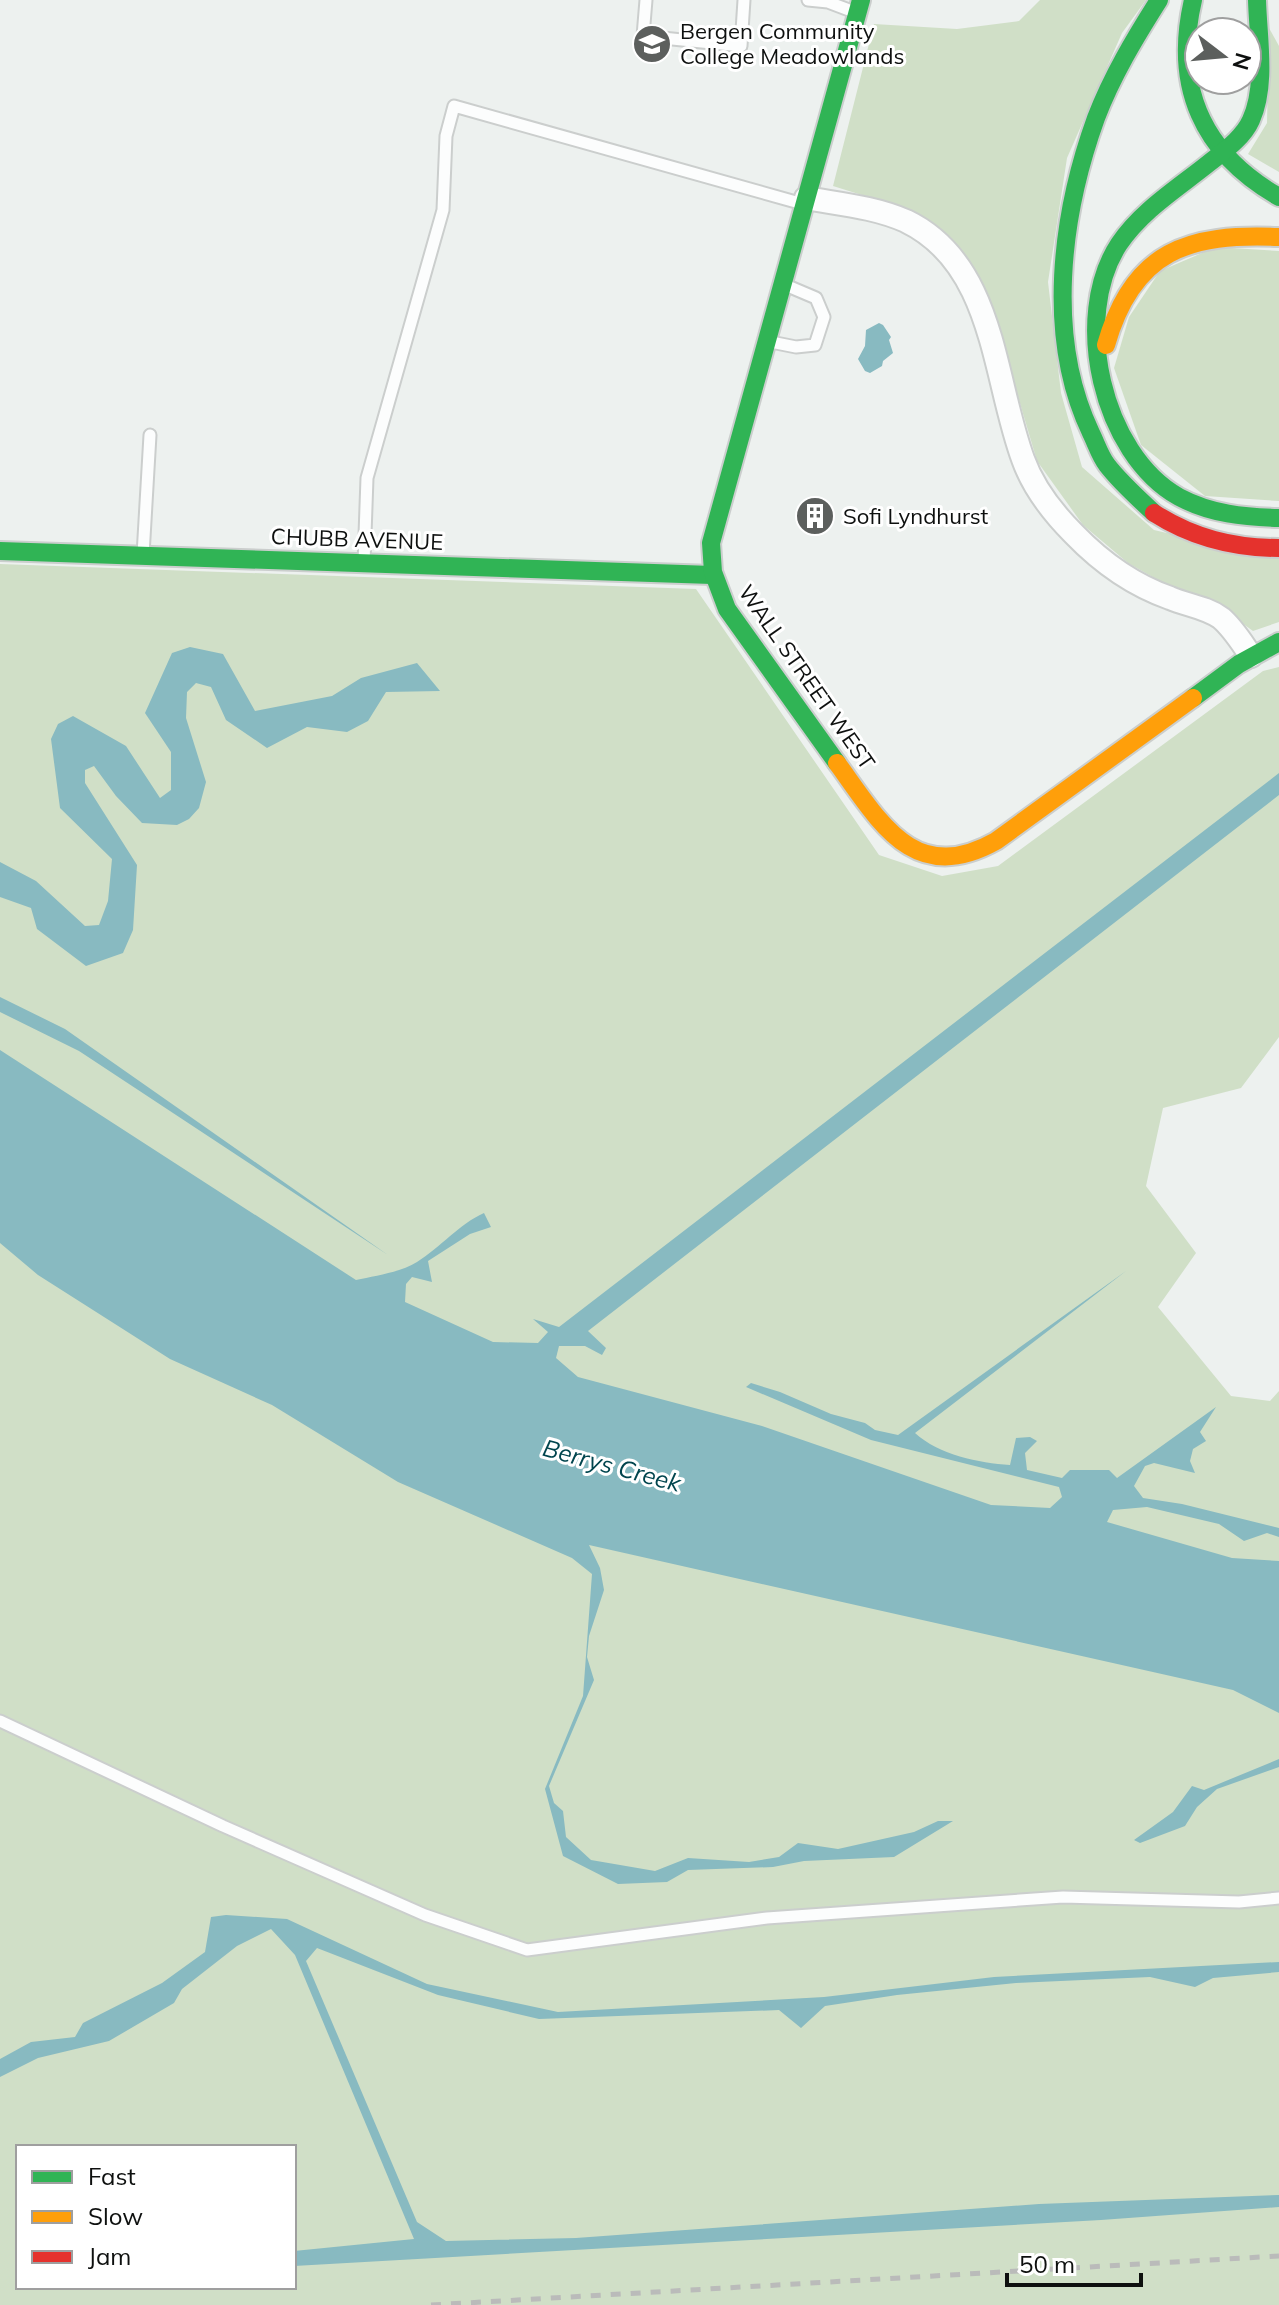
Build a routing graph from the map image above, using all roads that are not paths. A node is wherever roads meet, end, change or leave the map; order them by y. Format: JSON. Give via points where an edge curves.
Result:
{"nodes":[{"id":1,"x":646,"y":0,"type":"edge"},
{"id":2,"x":744,"y":0,"type":"edge"},
{"id":3,"x":808,"y":0,"type":"edge"},
{"id":4,"x":1159,"y":0,"type":"edge"},
{"id":5,"x":1193,"y":0,"type":"edge"},
{"id":6,"x":1257,"y":0,"type":"edge"},
{"id":7,"x":859,"y":6,"type":"edge"},
{"id":8,"x":1221,"y":153,"type":"junction"},
{"id":9,"x":1279,"y":197,"type":"edge"},
{"id":10,"x":805,"y":201,"type":"junction"},
{"id":11,"x":1279,"y":237,"type":"edge"},
{"id":12,"x":781,"y":284,"type":"junction"},
{"id":13,"x":765,"y":341,"type":"junction"},
{"id":14,"x":1106,"y":402,"type":"junction"},
{"id":15,"x":150,"y":435,"type":"dead end"},
{"id":16,"x":1279,"y":518,"type":"edge"},
{"id":17,"x":1279,"y":548,"type":"edge"},
{"id":18,"x":0,"y":551,"type":"edge"},
{"id":19,"x":143,"y":556,"type":"junction"},
{"id":20,"x":364,"y":563,"type":"junction"},
{"id":21,"x":712,"y":575,"type":"junction"},
{"id":22,"x":1279,"y":642,"type":"edge"},
{"id":23,"x":1251,"y":656,"type":"junction"},
{"id":24,"x":0,"y":1721,"type":"edge"},
{"id":25,"x":1279,"y":1898,"type":"edge"}],
"edges":[{"from":1,"to":2,"type":"lane","via":[[643,36],[741,46]]},
{"from":3,"to":7,"type":"lane"},
{"from":4,"to":17,"type":"street","via":[[1110,82],[1073,196],[1063,285],[1074,391],[1098,454],[1123,488],[1149,510],[1213,542]]},
{"from":5,"to":8,"type":"street","via":[[1187,72],[1195,106]]},
{"from":6,"to":8,"type":"street","via":[[1257,103],[1249,124]]},
{"from":7,"to":10,"type":"street","name":"WALL STREET WEST"},
{"from":8,"to":9,"type":"street","via":[[1243,175]]},
{"from":8,"to":14,"type":"street","via":[[1139,220],[1107,267],[1095,319]]},
{"from":10,"to":12,"type":"street","name":"WALL STREET WEST"},
{"from":10,"to":20,"type":"lane","via":[[454,106],[446,136],[443,210],[367,478]]},
{"from":10,"to":23,"type":"street","via":[[894,216],[921,230],[955,259],[978,302],[1024,462],[1066,541],[1133,581],[1219,616]]},
{"from":11,"to":14,"type":"street","via":[[1228,236],[1197,242],[1150,268],[1124,299],[1108,334]]},
{"from":12,"to":13,"type":"street","name":"WALL STREET WEST"},
{"from":12,"to":13,"type":"lane","via":[[816,298],[824,317],[815,345]]},
{"from":13,"to":21,"type":"street","name":"WALL STREET WEST","via":[[712,532]]},
{"from":14,"to":16,"type":"street","via":[[1129,450],[1178,495],[1221,514]]},
{"from":15,"to":19,"type":"lane"},
{"from":18,"to":19,"type":"street","name":"CHUBB AVENUE"},
{"from":19,"to":20,"type":"street","name":"CHUBB AVENUE"},
{"from":20,"to":21,"type":"street","name":"CHUBB AVENUE"},
{"from":21,"to":23,"type":"street","name":"WALL STREET WEST","via":[[733,619],[875,816],[907,847],[936,857],[971,855],[996,841]]},
{"from":22,"to":23,"type":"street","name":"WALL STREET WEST"},
{"from":24,"to":25,"type":"lane","via":[[425,1915],[527,1950],[767,1918],[1063,1897],[1239,1902]]}]}
